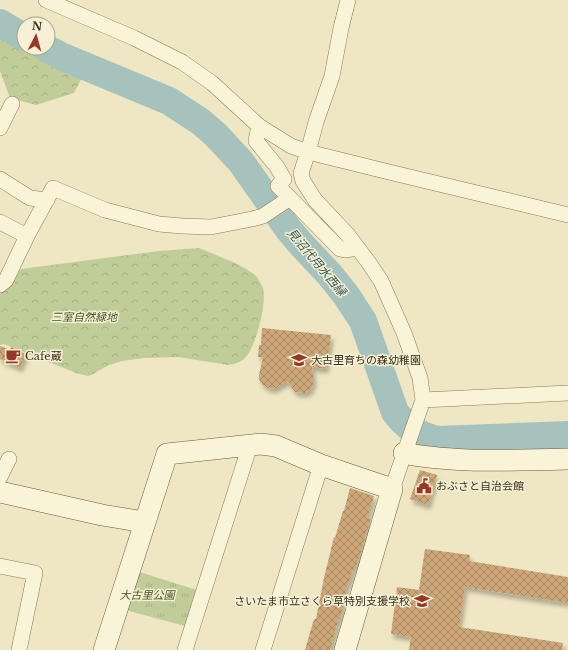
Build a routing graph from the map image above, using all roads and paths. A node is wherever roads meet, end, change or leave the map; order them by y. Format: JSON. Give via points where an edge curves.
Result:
{"nodes":[{"id":1,"x":46,"y":0,"type":"edge"},
{"id":2,"x":348,"y":0,"type":"edge"},
{"id":3,"x":12,"y":104,"type":"dead end"},
{"id":4,"x":258,"y":126,"type":"junction"},
{"id":5,"x":0,"y":128,"type":"edge"},
{"id":6,"x":308,"y":152,"type":"junction"},
{"id":7,"x":0,"y":179,"type":"edge"},
{"id":8,"x":290,"y":198,"type":"junction"},
{"id":9,"x":47,"y":200,"type":"junction"},
{"id":10,"x":568,"y":215,"type":"edge"},
{"id":11,"x":0,"y":222,"type":"edge"},
{"id":12,"x":27,"y":236,"type":"junction"},
{"id":13,"x":358,"y":248,"type":"junction"},
{"id":14,"x":0,"y":285,"type":"edge"},
{"id":15,"x":568,"y":393,"type":"edge"},
{"id":16,"x":421,"y":407,"type":"junction"},
{"id":17,"x":250,"y":445,"type":"junction"},
{"id":18,"x":406,"y":448,"type":"junction"},
{"id":19,"x":568,"y":459,"type":"edge"},
{"id":20,"x":9,"y":460,"type":"dead end"},
{"id":21,"x":321,"y":465,"type":"junction"},
{"id":22,"x":0,"y":478,"type":"edge"},
{"id":23,"x":392,"y":489,"type":"junction"},
{"id":24,"x":0,"y":492,"type":"edge"},
{"id":25,"x":144,"y":522,"type":"junction"},
{"id":26,"x":0,"y":566,"type":"edge"},
{"id":27,"x":18,"y":650,"type":"edge"},
{"id":28,"x":104,"y":650,"type":"edge"},
{"id":29,"x":185,"y":650,"type":"edge"},
{"id":30,"x":263,"y":650,"type":"edge"},
{"id":31,"x":345,"y":650,"type":"edge"}],
"edges":[{"from":1,"to":4,"type":"street","via":[[182,62],[212,83]]},
{"from":2,"to":6,"type":"street","via":[[332,76]]},
{"from":3,"to":5,"type":"street"},
{"from":4,"to":6,"type":"street","via":[[291,146]]},
{"from":4,"to":8,"type":"street","via":[[256,141],[277,167],[284,179],[278,186]]},
{"from":6,"to":10,"type":"street"},
{"from":6,"to":13,"type":"street","via":[[301,173],[308,190]]},
{"from":7,"to":9,"type":"street","via":[[30,198]]},
{"from":8,"to":9,"type":"street","via":[[263,216],[211,227],[159,224],[105,210],[53,188]]},
{"from":8,"to":13,"type":"street","via":[[340,248]]},
{"from":9,"to":12,"type":"street"},
{"from":11,"to":12,"type":"street"},
{"from":12,"to":14,"type":"street","via":[[6,280]]},
{"from":13,"to":16,"type":"street","via":[[381,281],[404,333],[420,378]]},
{"from":15,"to":16,"type":"street"},
{"from":16,"to":18,"type":"street"},
{"from":17,"to":21,"type":"street","via":[[276,446]]},
{"from":17,"to":25,"type":"street","via":[[167,454]]},
{"from":17,"to":29,"type":"street"},
{"from":18,"to":19,"type":"street","via":[[419,457],[438,459]]},
{"from":18,"to":23,"type":"street"},
{"from":20,"to":22,"type":"street"},
{"from":21,"to":23,"type":"street"},
{"from":21,"to":30,"type":"street"},
{"from":23,"to":31,"type":"street"},
{"from":24,"to":25,"type":"street"},
{"from":25,"to":28,"type":"street"},
{"from":26,"to":27,"type":"street","via":[[35,573]]}]}
